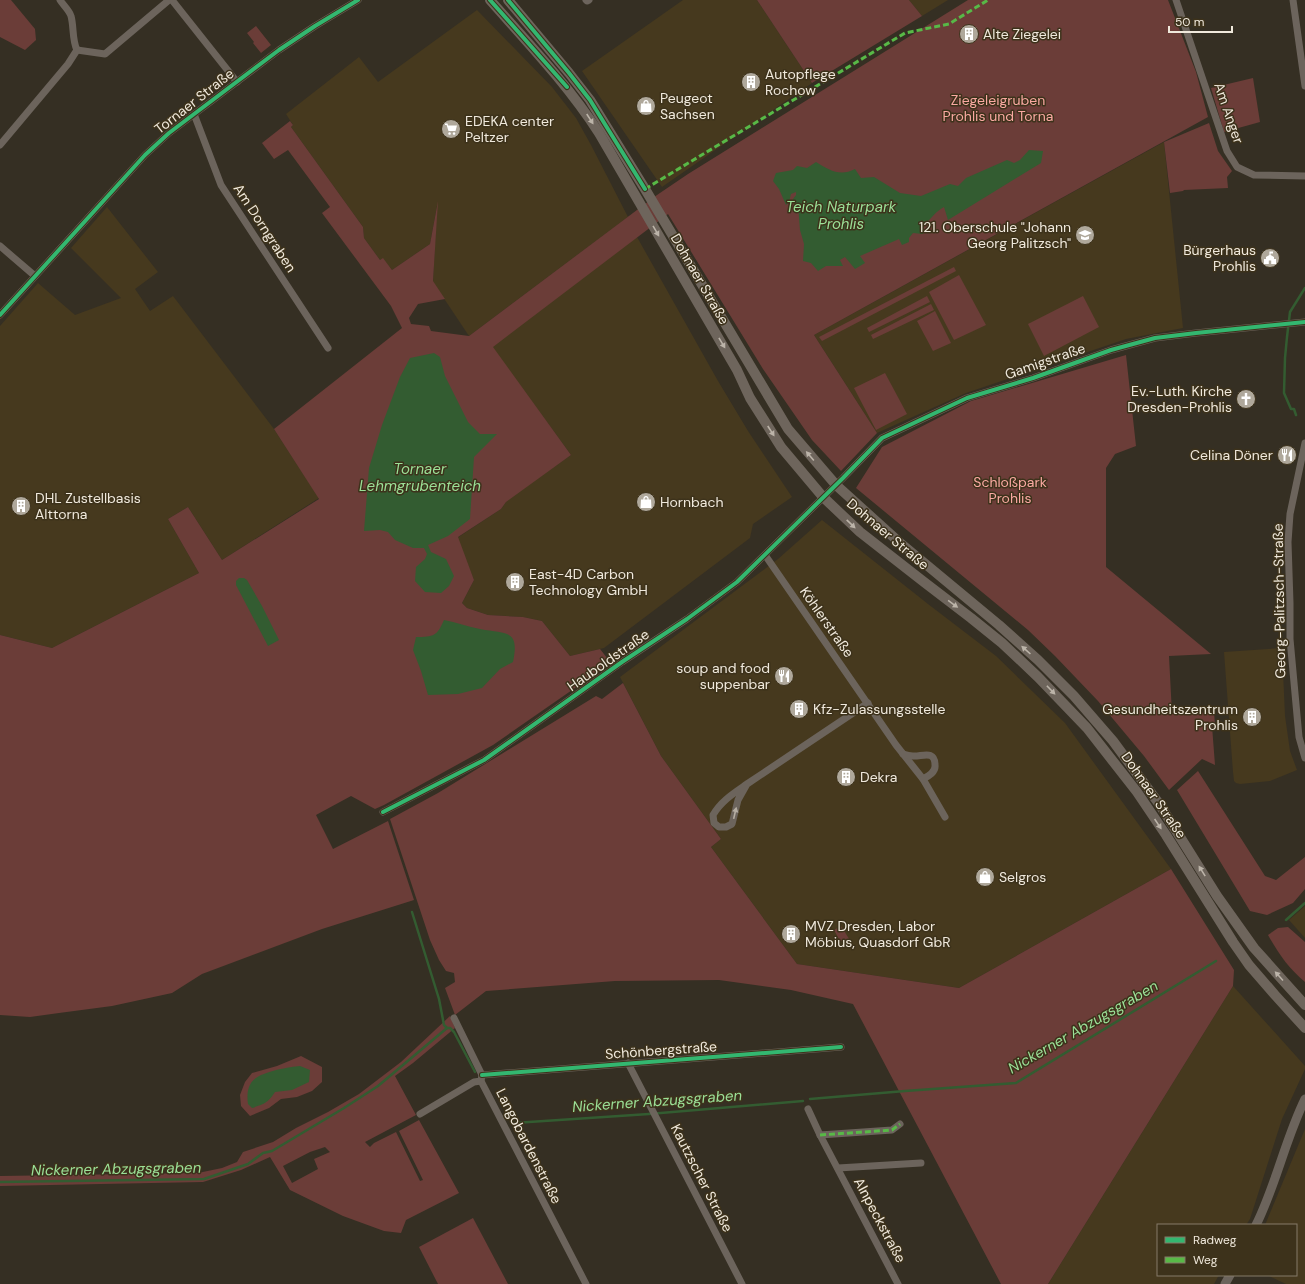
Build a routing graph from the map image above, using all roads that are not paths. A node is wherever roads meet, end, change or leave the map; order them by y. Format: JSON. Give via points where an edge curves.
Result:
{"nodes":[{"id":1,"x":60,"y":0,"type":"edge"},
{"id":2,"x":169,"y":0,"type":"edge"},
{"id":3,"x":172,"y":0,"type":"edge"},
{"id":4,"x":358,"y":0,"type":"edge"},
{"id":5,"x":490,"y":0,"type":"edge"},
{"id":6,"x":508,"y":0,"type":"edge"},
{"id":7,"x":1176,"y":0,"type":"edge"},
{"id":8,"x":1293,"y":0,"type":"edge"},
{"id":9,"x":77,"y":50,"type":"junction"},
{"id":10,"x":1304,"y":70,"type":"edge"},
{"id":11,"x":237,"y":82,"type":"junction"},
{"id":12,"x":1305,"y":86,"type":"edge"},
{"id":13,"x":194,"y":114,"type":"junction"},
{"id":14,"x":0,"y":145,"type":"edge"},
{"id":15,"x":1305,"y":176,"type":"edge"},
{"id":16,"x":0,"y":246,"type":"edge"},
{"id":17,"x":35,"y":276,"type":"junction"},
{"id":18,"x":0,"y":315,"type":"edge"},
{"id":19,"x":1305,"y":322,"type":"edge"},
{"id":20,"x":328,"y":348,"type":"dead end"},
{"id":21,"x":1305,"y":443,"type":"edge"},
{"id":22,"x":836,"y":485,"type":"junction"},
{"id":23,"x":823,"y":496,"type":"junction"},
{"id":24,"x":765,"y":555,"type":"junction"},
{"id":25,"x":868,"y":703,"type":"junction"},
{"id":26,"x":903,"y":754,"type":"junction"},
{"id":27,"x":1305,"y":758,"type":"edge"},
{"id":28,"x":923,"y":779,"type":"junction"},
{"id":29,"x":747,"y":784,"type":"junction"},
{"id":30,"x":384,"y":812,"type":"dead end"},
{"id":31,"x":945,"y":817,"type":"dead end"},
{"id":32,"x":1305,"y":1005,"type":"edge"},
{"id":33,"x":454,"y":1018,"type":"dead end"},
{"id":34,"x":1305,"y":1028,"type":"edge"},
{"id":35,"x":842,"y":1047,"type":"dead end"},
{"id":36,"x":628,"y":1063,"type":"junction"},
{"id":37,"x":482,"y":1078,"type":"junction"},
{"id":38,"x":1305,"y":1099,"type":"edge"},
{"id":39,"x":808,"y":1109,"type":"dead end"},
{"id":40,"x":420,"y":1114,"type":"dead end"},
{"id":41,"x":900,"y":1124,"type":"dead end"},
{"id":42,"x":820,"y":1135,"type":"junction"},
{"id":43,"x":921,"y":1163,"type":"dead end"},
{"id":44,"x":838,"y":1168,"type":"junction"},
{"id":45,"x":1256,"y":1224,"type":"edge"},
{"id":46,"x":586,"y":1284,"type":"edge"},
{"id":47,"x":742,"y":1284,"type":"edge"},
{"id":48,"x":898,"y":1284,"type":"edge"}],
"edges":[{"from":1,"to":9,"type":"street","via":[[70,14]]},
{"from":2,"to":9,"type":"street","via":[[105,54]]},
{"from":3,"to":11,"type":"street"},
{"from":4,"to":11,"type":"street","name":"Tornaer Straße","via":[[285,46]]},
{"from":5,"to":23,"type":"main road","name":"Dohnaer Straße","one_way":true,"via":[[583,108],[737,370],[750,398],[782,447]]},
{"from":22,"to":6,"type":"main road","name":"Dohnaer Straße","one_way":true,"via":[[788,429],[590,100]]},
{"from":7,"to":15,"type":"street","name":"Am Anger","via":[[1227,151],[1237,167],[1254,175]]},
{"from":8,"to":10,"type":"street"},
{"from":9,"to":14,"type":"street"},
{"from":10,"to":12,"type":"street"},
{"from":11,"to":13,"type":"street","name":"Tornaer Straße"},
{"from":13,"to":17,"type":"street","name":"Tornaer Straße","via":[[145,155]]},
{"from":13,"to":20,"type":"street","name":"Am Dorngraben","via":[[221,184]]},
{"from":16,"to":17,"type":"street"},
{"from":17,"to":18,"type":"street","name":"Tornaer Straße"},
{"from":19,"to":22,"type":"street","name":"Gamigstraße","via":[[1155,338],[967,398],[882,438]]},
{"from":21,"to":27,"type":"street","name":"Georg-Palitzsch-Straße","via":[[1290,514],[1288,542],[1290,639],[1299,737]]},
{"from":22,"to":23,"type":"street","name":"Gamigstraße"},
{"from":32,"to":22,"type":"main road","name":"Dohnaer Straße","one_way":true,"via":[[1254,948],[1217,896],[1160,805],[1113,741],[1074,696],[999,625]]},
{"from":23,"to":24,"type":"street","name":"Hauboldstraße"},
{"from":23,"to":34,"type":"main road","name":"Dohnaer Straße","one_way":true,"via":[[860,532],[1002,643],[1087,728],[1145,804],[1232,942],[1274,995]]},
{"from":24,"to":25,"type":"street","name":"Köhlerstraße"},
{"from":24,"to":30,"type":"street","name":"Hauboldstraße","via":[[737,582],[687,619],[484,760]]},
{"from":25,"to":26,"type":"street","name":"Köhlerstraße"},
{"from":25,"to":29,"type":"street"},
{"from":26,"to":28,"type":"street","name":"Köhlerstraße"},
{"from":26,"to":28,"type":"street","via":[[914,757],[924,754],[934,759],[935,769]]},
{"from":28,"to":31,"type":"street","name":"Köhlerstraße"},
{"from":29,"to":29,"type":"street","one_way":true,"via":[[718,806],[713,815],[714,823],[719,827],[726,828],[732,824],[738,800]]},
{"from":33,"to":37,"type":"street","name":"Langobardenstraße"},
{"from":35,"to":36,"type":"street","name":"Schönbergstraße"},
{"from":36,"to":37,"type":"street","name":"Schönbergstraße"},
{"from":36,"to":47,"type":"street","name":"Kautzscher Straße"},
{"from":37,"to":40,"type":"street","name":"Schönbergstraße"},
{"from":37,"to":46,"type":"street","name":"Langobardenstraße"},
{"from":38,"to":45,"type":"street"},
{"from":39,"to":42,"type":"street","name":"Alnpeckstraße"},
{"from":41,"to":42,"type":"street","via":[[892,1130]]},
{"from":42,"to":44,"type":"street","name":"Alnpeckstraße"},
{"from":43,"to":44,"type":"street","name":"Alnpeckstraße"},
{"from":44,"to":48,"type":"street","name":"Alnpeckstraße"}]}
